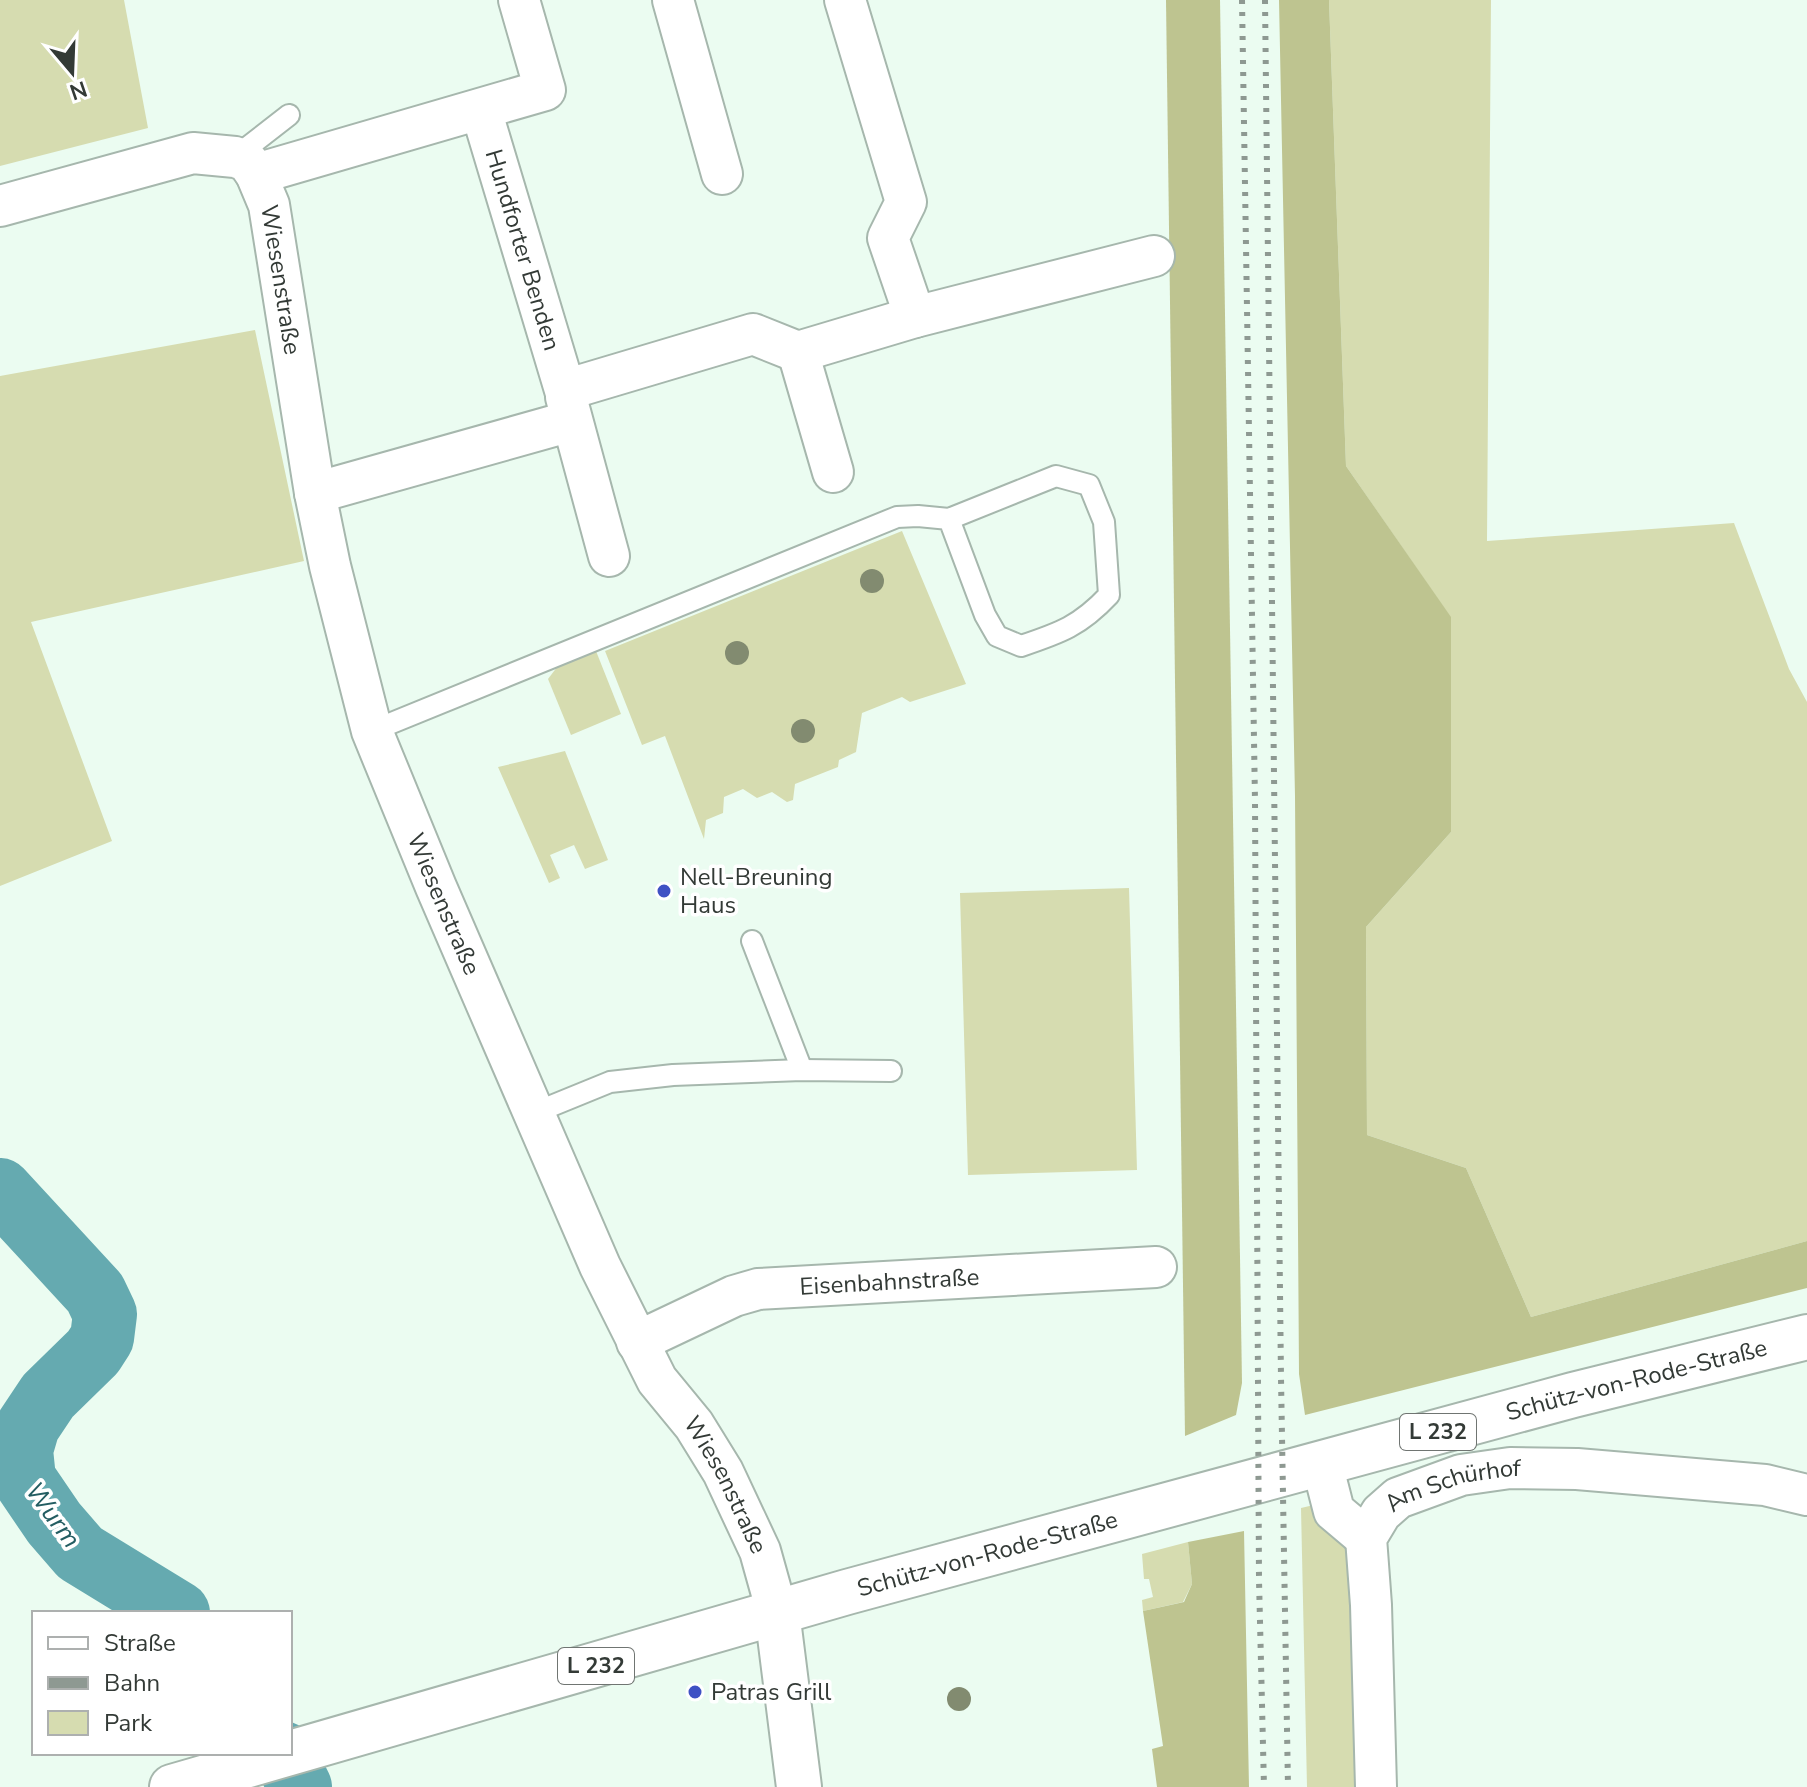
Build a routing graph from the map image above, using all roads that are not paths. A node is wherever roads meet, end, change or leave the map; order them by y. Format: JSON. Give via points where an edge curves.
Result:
{"nodes":[{"id":1,"x":519,"y":0,"type":"edge"},
{"id":2,"x":673,"y":0,"type":"edge"},
{"id":3,"x":845,"y":0,"type":"edge"},
{"id":4,"x":481,"y":110,"type":"junction"},
{"id":5,"x":289,"y":115,"type":"dead end"},
{"id":6,"x":245,"y":166,"type":"junction"},
{"id":7,"x":722,"y":174,"type":"dead end"},
{"id":8,"x":0,"y":206,"type":"edge"},
{"id":9,"x":1154,"y":256,"type":"dead end"},
{"id":10,"x":915,"y":317,"type":"junction"},
{"id":11,"x":798,"y":352,"type":"junction"},
{"id":12,"x":568,"y":405,"type":"junction"},
{"id":13,"x":833,"y":472,"type":"dead end"},
{"id":14,"x":315,"y":493,"type":"junction"},
{"id":15,"x":949,"y":519,"type":"junction"},
{"id":16,"x":609,"y":556,"type":"dead end"},
{"id":17,"x":372,"y":731,"type":"junction"},
{"id":18,"x":752,"y":941,"type":"dead end"},
{"id":19,"x":802,"y":1070,"type":"junction"},
{"id":20,"x":891,"y":1071,"type":"dead end"},
{"id":21,"x":534,"y":1113,"type":"junction"},
{"id":22,"x":1156,"y":1267,"type":"dead end"},
{"id":23,"x":1807,"y":1337,"type":"edge"},
{"id":24,"x":637,"y":1342,"type":"junction"},
{"id":25,"x":1322,"y":1464,"type":"junction"},
{"id":26,"x":1807,"y":1495,"type":"edge"},
{"id":27,"x":1366,"y":1538,"type":"junction"},
{"id":28,"x":777,"y":1612,"type":"junction"},
{"id":29,"x":292,"y":1753,"type":"edge"},
{"id":30,"x":286,"y":1755,"type":"edge"},
{"id":31,"x":172,"y":1787,"type":"edge"},
{"id":32,"x":799,"y":1787,"type":"edge"},
{"id":33,"x":1376,"y":1787,"type":"edge"}],
"edges":[{"from":1,"to":4,"type":"street","via":[[545,90]]},
{"from":2,"to":7,"type":"street"},
{"from":3,"to":10,"type":"street","via":[[906,202],[888,238]]},
{"from":4,"to":6,"type":"street"},
{"from":4,"to":12,"type":"street","name":"Hundforter Benden"},
{"from":5,"to":6,"type":"lane"},
{"from":6,"to":8,"type":"street","via":[[193,153]]},
{"from":6,"to":14,"type":"street","name":"Wiesenstraße","via":[[269,205]]},
{"from":9,"to":10,"type":"street"},
{"from":10,"to":11,"type":"street"},
{"from":11,"to":12,"type":"street","via":[[753,334]]},
{"from":11,"to":13,"type":"street"},
{"from":12,"to":14,"type":"street"},
{"from":12,"to":16,"type":"street","name":"Hundforter Benden"},
{"from":14,"to":17,"type":"street","name":"Wiesenstraße"},
{"from":15,"to":15,"type":"lane","via":[[997,636],[1021,646],[1062,632],[1088,617],[1109,595],[1104,522],[1089,485],[1056,476]]},
{"from":15,"to":17,"type":"lane","via":[[897,517]]},
{"from":17,"to":21,"type":"street","name":"Wiesenstraße"},
{"from":18,"to":19,"type":"lane"},
{"from":19,"to":20,"type":"lane"},
{"from":19,"to":21,"type":"lane","via":[[610,1082]]},
{"from":21,"to":24,"type":"street","name":"Wiesenstraße"},
{"from":22,"to":24,"type":"street","name":"Eisenbahnstraße","via":[[758,1289]]},
{"from":23,"to":25,"type":"main road","name":"Schütz-von-Rode-Straße","number":"L 232"},
{"from":24,"to":28,"type":"street","name":"Wiesenstraße","via":[[657,1380],[723,1472],[760,1551]]},
{"from":25,"to":27,"type":"street","via":[[1334,1511]]},
{"from":25,"to":28,"type":"main road","name":"Schütz-von-Rode-Straße","number":"L 232"},
{"from":26,"to":27,"type":"street","name":"Am Schürhof","via":[[1765,1485],[1510,1468],[1461,1475],[1398,1498]]},
{"from":27,"to":33,"type":"street","name":"Am Schürhof"},
{"from":28,"to":29,"type":"main road","name":"Schütz-von-Rode-Straße","number":"L 232"},
{"from":28,"to":32,"type":"main road"},
{"from":30,"to":31,"type":"main road","name":"Schütz-von-Rode-Straße","number":"L 232"}]}
